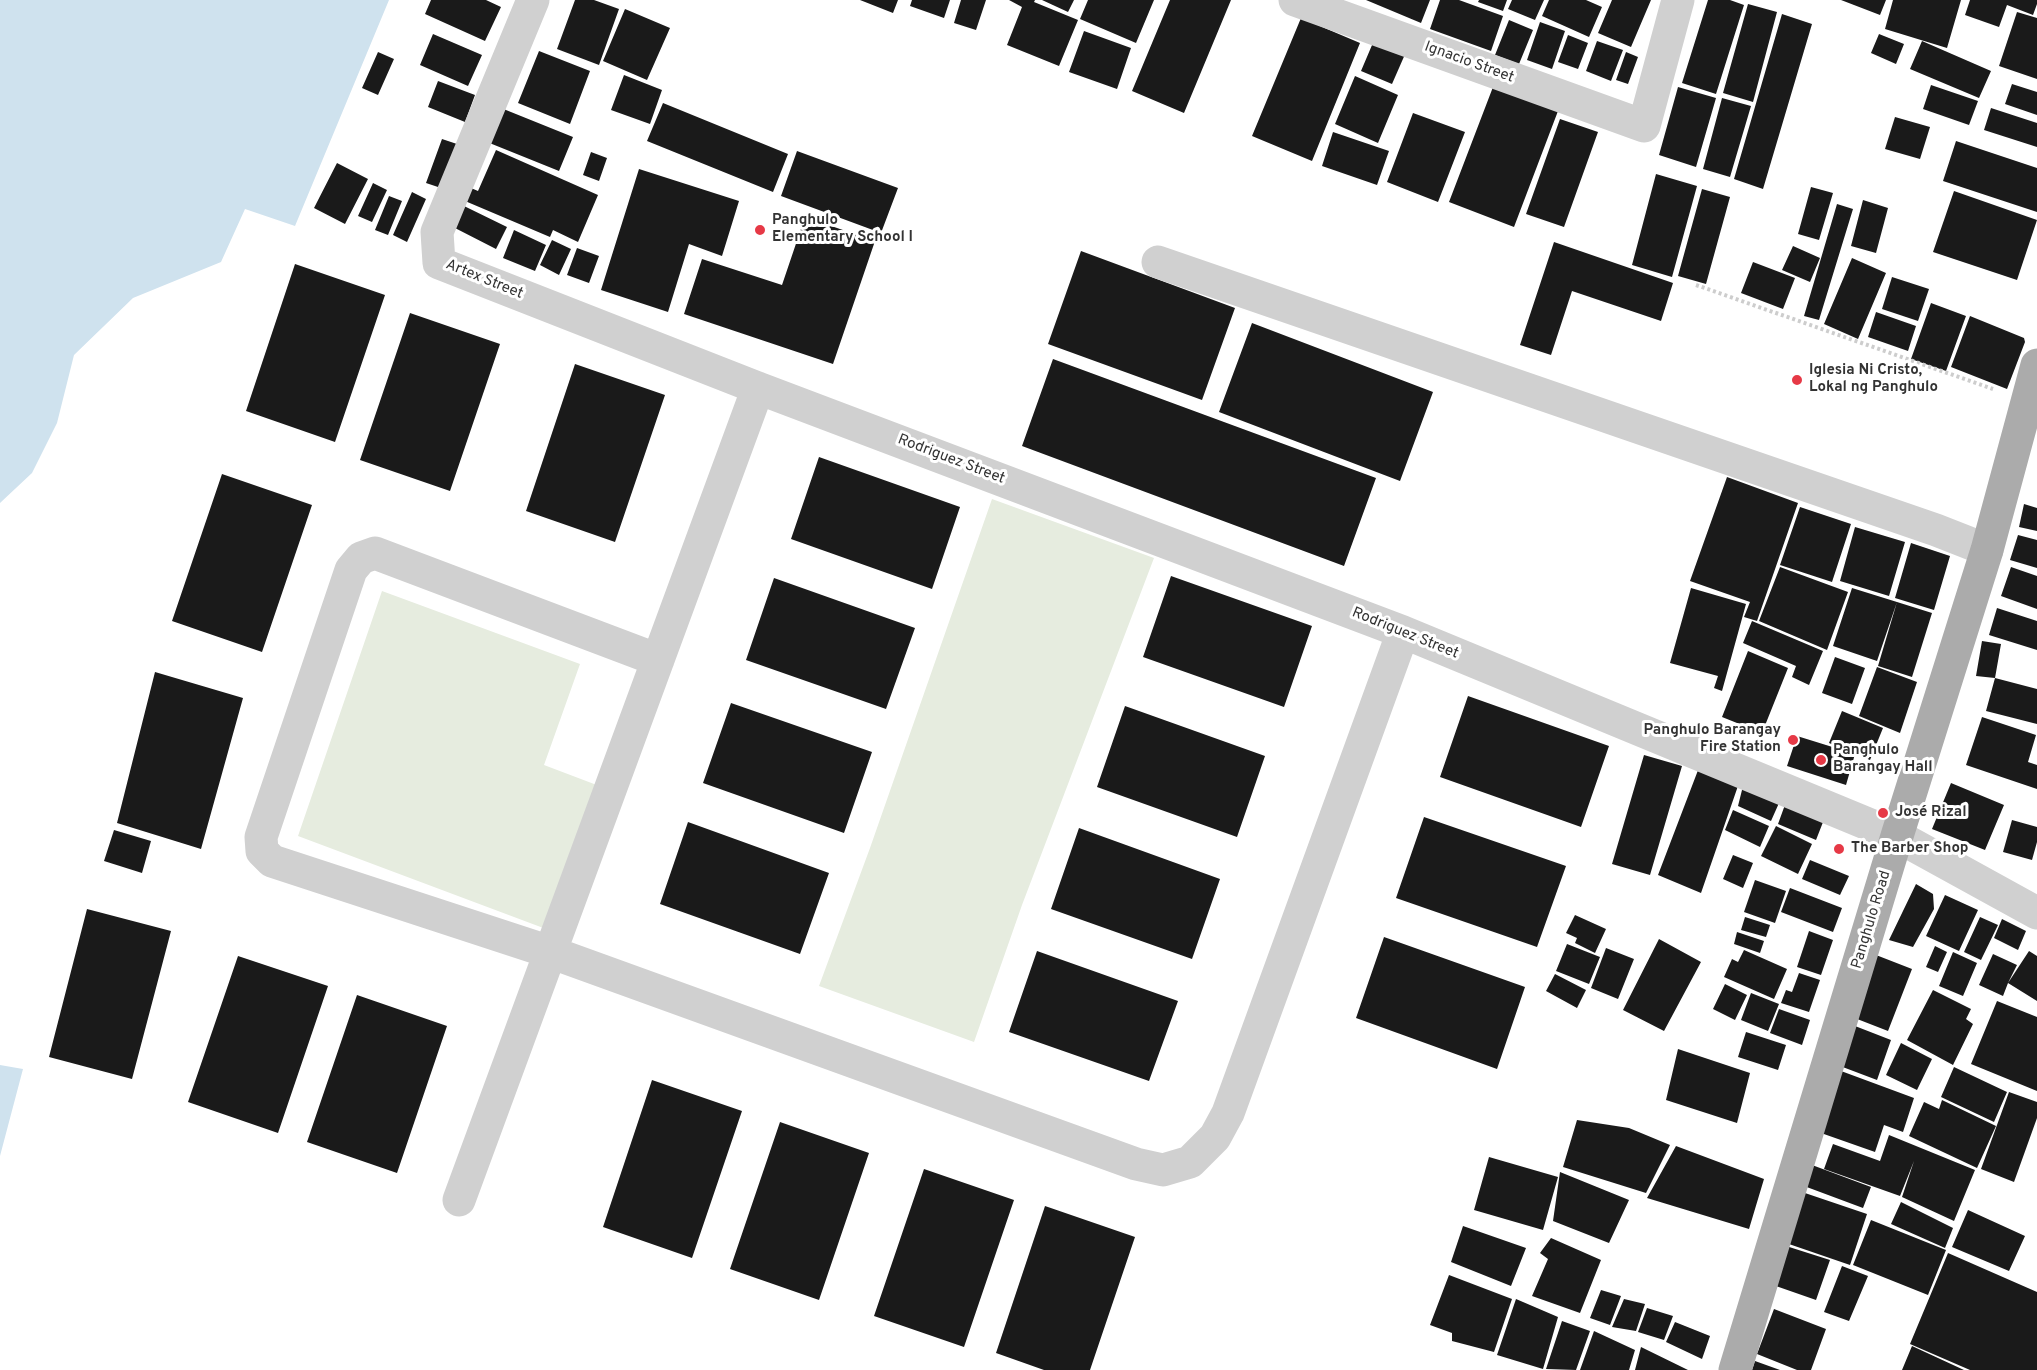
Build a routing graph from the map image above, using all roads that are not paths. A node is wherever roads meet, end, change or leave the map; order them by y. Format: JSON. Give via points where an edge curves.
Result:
{"nodes":[{"id":1,"x":533,"y":0,"type":"edge"},
{"id":2,"x":1295,"y":0,"type":"edge"},
{"id":3,"x":1678,"y":0,"type":"edge"},
{"id":4,"x":1158,"y":262,"type":"dead end"},
{"id":5,"x":2037,"y":365,"type":"edge"},
{"id":6,"x":758,"y":388,"type":"junction"},
{"id":7,"x":1987,"y":550,"type":"junction"},
{"id":8,"x":1403,"y":632,"type":"junction"},
{"id":9,"x":657,"y":660,"type":"junction"},
{"id":10,"x":1897,"y":836,"type":"junction"},
{"id":11,"x":2037,"y":912,"type":"edge"},
{"id":12,"x":550,"y":952,"type":"junction"},
{"id":13,"x":459,"y":1200,"type":"dead end"},
{"id":14,"x":1735,"y":1370,"type":"edge"}],
"edges":[{"from":1,"to":6,"type":"street","name":"Artex Street","via":[[437,232],[439,263]]},
{"from":2,"to":3,"type":"street","name":"Ignacio Street","via":[[1644,126]]},
{"from":4,"to":7,"type":"street"},
{"from":5,"to":7,"type":"main road","name":"Panghulo Road"},
{"from":6,"to":8,"type":"street","name":"Rodriguez Street"},
{"from":6,"to":9,"type":"street"},
{"from":7,"to":10,"type":"main road","name":"Panghulo Road"},
{"from":8,"to":10,"type":"street","name":"Rodriguez Street"},
{"from":8,"to":12,"type":"street","via":[[1228,1113],[1215,1137],[1190,1162],[1163,1170],[1136,1164]]},
{"from":9,"to":12,"type":"street"},
{"from":9,"to":12,"type":"street","via":[[375,553],[361,558],[351,570],[261,837],[262,851],[272,861]]},
{"from":10,"to":11,"type":"street","name":"Rodriguez Street"},
{"from":10,"to":14,"type":"main road","name":"Panghulo Road"},
{"from":12,"to":13,"type":"street"}]}
